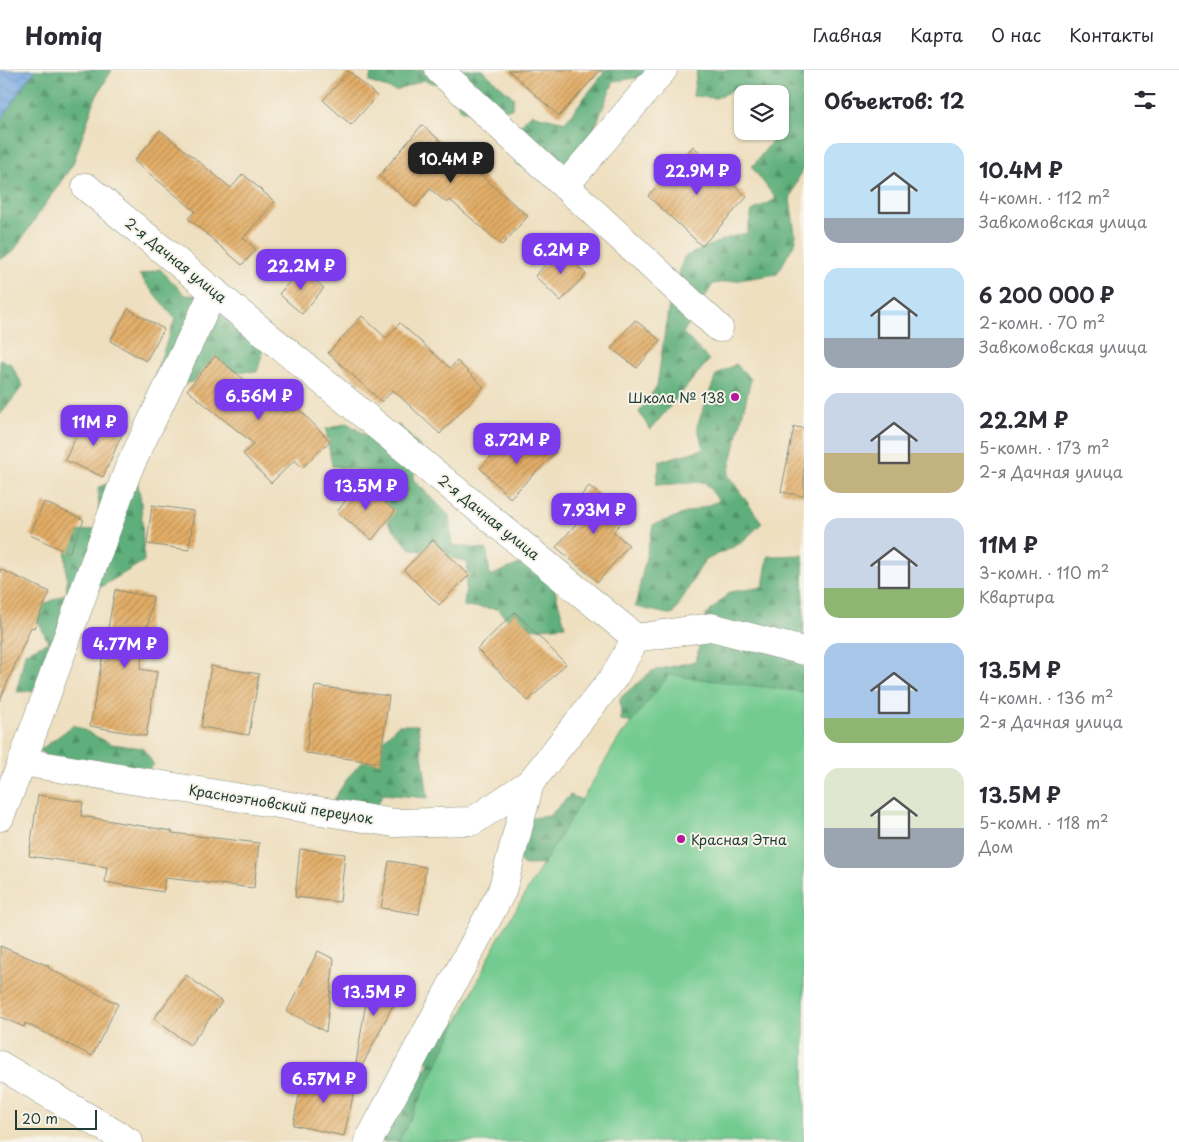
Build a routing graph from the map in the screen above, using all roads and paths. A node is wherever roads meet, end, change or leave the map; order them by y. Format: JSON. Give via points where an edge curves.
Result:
{"nodes":[{"id":1,"x":439,"y":70,"type":"edge"},
{"id":2,"x":664,"y":70,"type":"edge"},
{"id":3,"x":565,"y":186,"type":"junction"},
{"id":4,"x":86,"y":187,"type":"dead end"},
{"id":5,"x":214,"y":291,"type":"junction"},
{"id":6,"x":719,"y":328,"type":"dead end"},
{"id":7,"x":636,"y":638,"type":"junction"},
{"id":8,"x":804,"y":651,"type":"edge"},
{"id":9,"x":22,"y":762,"type":"junction"},
{"id":10,"x":530,"y":783,"type":"junction"},
{"id":11,"x":0,"y":817,"type":"edge"},
{"id":12,"x":0,"y":1065,"type":"edge"},
{"id":13,"x":129,"y":1142,"type":"edge"},
{"id":14,"x":368,"y":1142,"type":"edge"}],
"edges":[{"from":1,"to":3,"type":"street"},
{"from":2,"to":3,"type":"street"},
{"from":3,"to":6,"type":"street"},
{"from":4,"to":5,"type":"street","name":"2-я Дачная улица"},
{"from":5,"to":7,"type":"street","name":"2-я Дачная улица"},
{"from":5,"to":9,"type":"street","via":[[128,470]]},
{"from":7,"to":8,"type":"street","via":[[711,627]]},
{"from":7,"to":10,"type":"street","via":[[614,677]]},
{"from":9,"to":10,"type":"street","name":"Красноэтновский переулок","via":[[394,823],[473,820]]},
{"from":9,"to":11,"type":"street"},
{"from":10,"to":14,"type":"street","via":[[502,890]]},
{"from":12,"to":13,"type":"street"}]}
